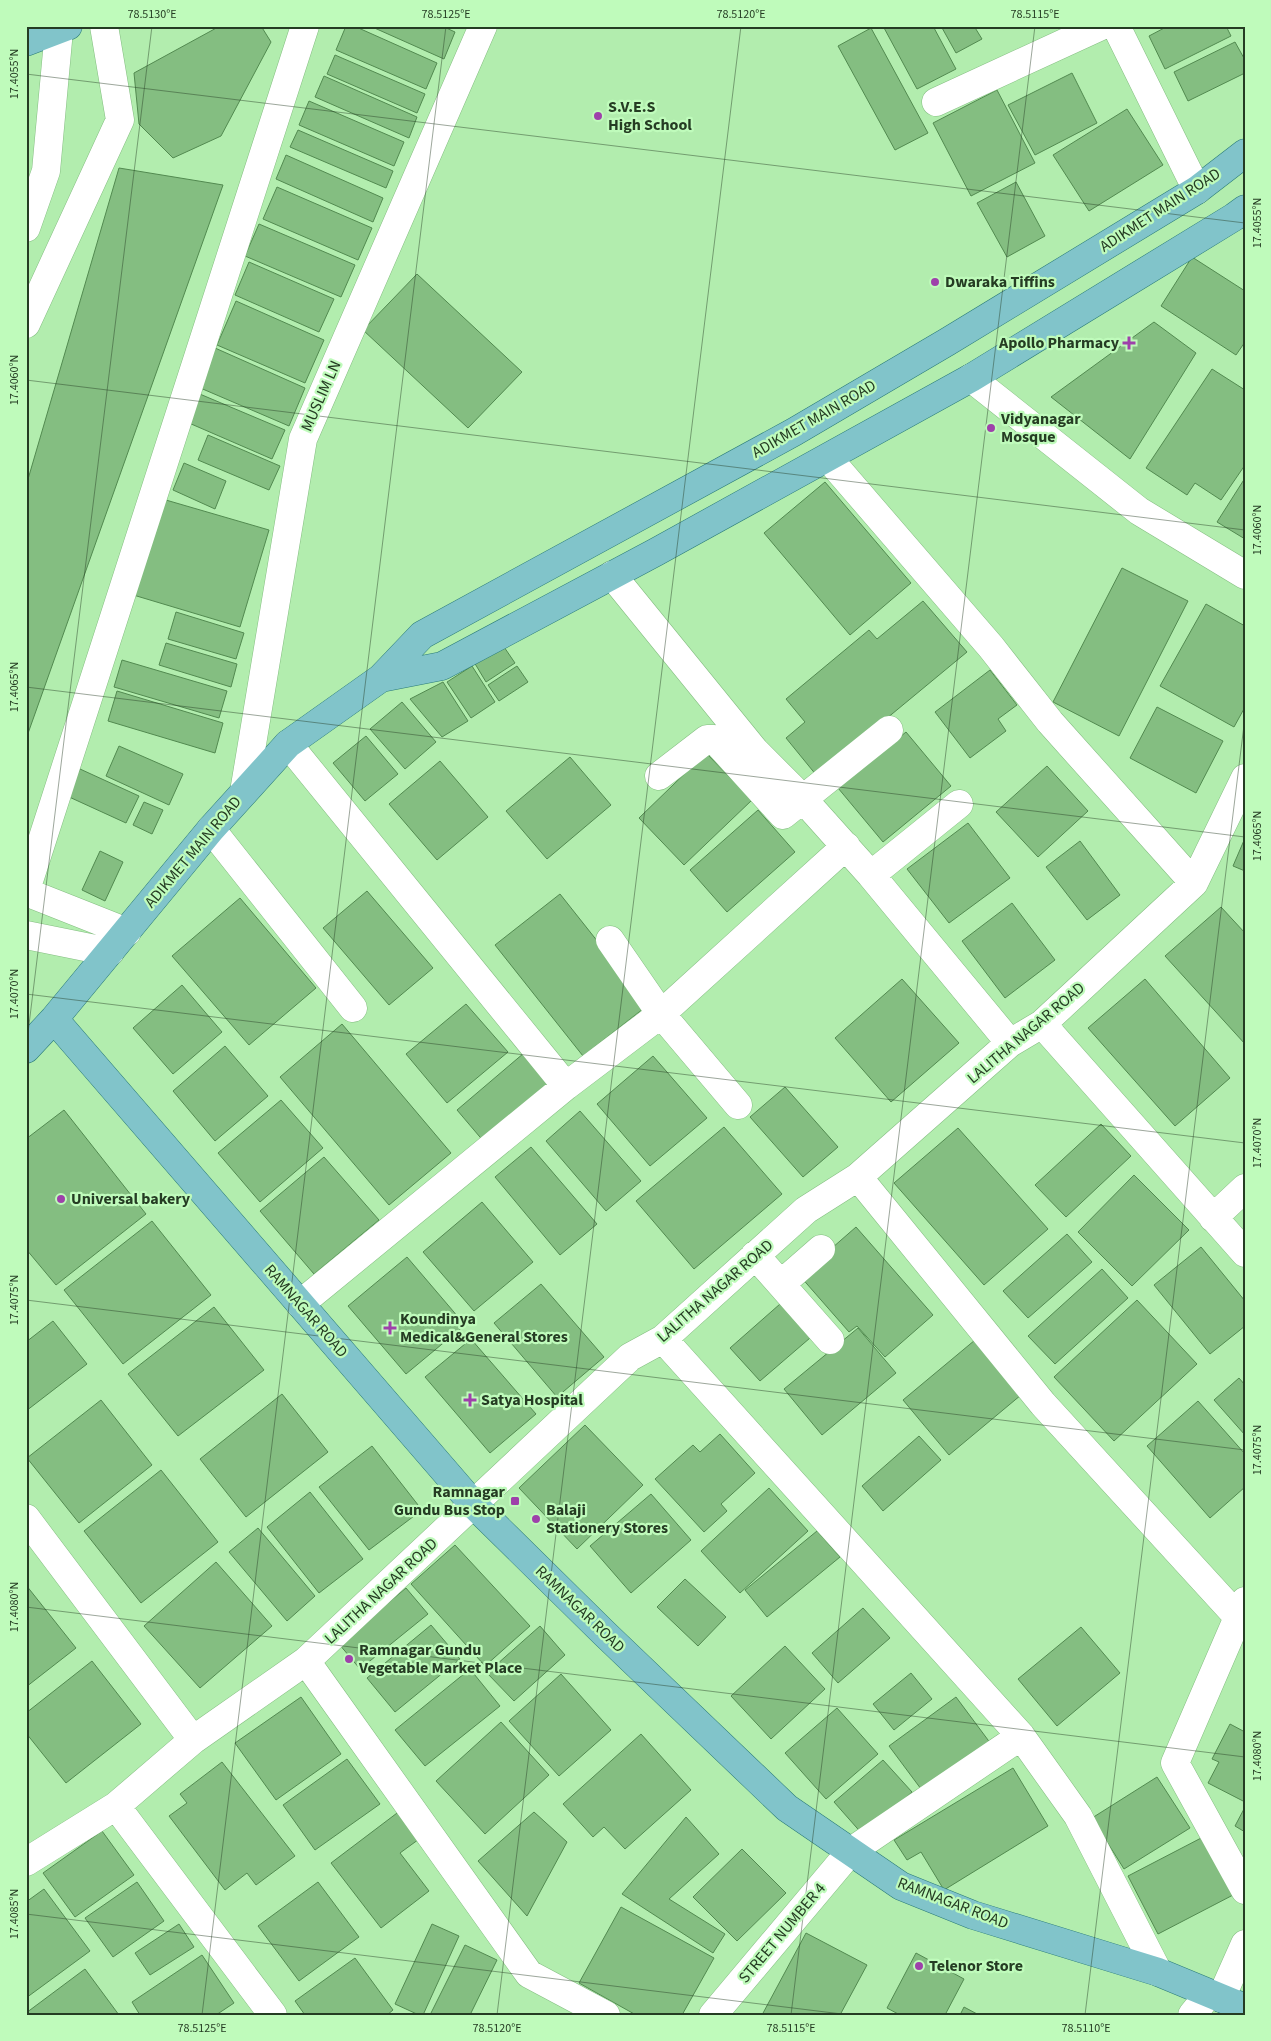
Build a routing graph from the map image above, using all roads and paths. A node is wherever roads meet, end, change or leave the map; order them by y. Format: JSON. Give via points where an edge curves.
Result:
{"nodes":[{"id":1,"x":104,"y":26,"type":"edge"},
{"id":2,"x":305,"y":26,"type":"edge"},
{"id":3,"x":483,"y":26,"type":"edge"},
{"id":4,"x":1101,"y":26,"type":"edge"},
{"id":5,"x":1116,"y":26,"type":"edge"},
{"id":6,"x":63,"y":28,"type":"edge"},
{"id":7,"x":26,"y":42,"type":"edge"},
{"id":8,"x":936,"y":102,"type":"dead end"},
{"id":9,"x":1245,"y":153,"type":"edge"},
{"id":10,"x":1197,"y":190,"type":"junction"},
{"id":11,"x":1245,"y":209,"type":"edge"},
{"id":12,"x":26,"y":228,"type":"edge"},
{"id":13,"x":26,"y":324,"type":"edge"},
{"id":14,"x":971,"y":378,"type":"junction"},
{"id":15,"x":828,"y":458,"type":"junction"},
{"id":16,"x":1245,"y":575,"type":"edge"},
{"id":17,"x":612,"y":576,"type":"junction"},
{"id":18,"x":381,"y":678,"type":"junction"},
{"id":19,"x":889,"y":730,"type":"dead end"},
{"id":20,"x":288,"y":744,"type":"junction"},
{"id":21,"x":742,"y":761,"type":"junction"},
{"id":22,"x":659,"y":776,"type":"dead end"},
{"id":23,"x":1245,"y":778,"type":"edge"},
{"id":24,"x":244,"y":792,"type":"junction"},
{"id":25,"x":803,"y":799,"type":"junction"},
{"id":26,"x":958,"y":804,"type":"dead end"},
{"id":27,"x":211,"y":829,"type":"junction"},
{"id":28,"x":846,"y":846,"type":"junction"},
{"id":29,"x":871,"y":875,"type":"junction"},
{"id":30,"x":1194,"y":883,"type":"junction"},
{"id":31,"x":26,"y":891,"type":"edge"},
{"id":32,"x":26,"y":935,"type":"edge"},
{"id":33,"x":610,"y":940,"type":"dead end"},
{"id":34,"x":118,"y":942,"type":"junction"},
{"id":35,"x":353,"y":1008,"type":"dead end"},
{"id":36,"x":661,"y":1014,"type":"junction"},
{"id":37,"x":54,"y":1019,"type":"junction"},
{"id":38,"x":1042,"y":1024,"type":"junction"},
{"id":39,"x":1010,"y":1043,"type":"junction"},
{"id":40,"x":26,"y":1049,"type":"edge"},
{"id":41,"x":566,"y":1086,"type":"junction"},
{"id":42,"x":738,"y":1105,"type":"dead end"},
{"id":43,"x":858,"y":1177,"type":"junction"},
{"id":44,"x":1245,"y":1188,"type":"edge"},
{"id":45,"x":1213,"y":1218,"type":"junction"},
{"id":46,"x":821,"y":1249,"type":"dead end"},
{"id":47,"x":1245,"y":1253,"type":"edge"},
{"id":48,"x":755,"y":1256,"type":"junction"},
{"id":49,"x":781,"y":1284,"type":"junction"},
{"id":50,"x":300,"y":1304,"type":"junction"},
{"id":51,"x":662,"y":1339,"type":"junction"},
{"id":52,"x":830,"y":1340,"type":"dead end"},
{"id":53,"x":474,"y":1505,"type":"junction"},
{"id":54,"x":26,"y":1518,"type":"edge"},
{"id":55,"x":1241,"y":1609,"type":"edge"},
{"id":56,"x":306,"y":1661,"type":"junction"},
{"id":57,"x":1021,"y":1736,"type":"junction"},
{"id":58,"x":193,"y":1740,"type":"junction"},
{"id":59,"x":116,"y":1806,"type":"junction"},
{"id":60,"x":850,"y":1852,"type":"junction"},
{"id":61,"x":26,"y":1862,"type":"edge"},
{"id":62,"x":1245,"y":1890,"type":"edge"},
{"id":63,"x":1245,"y":1944,"type":"edge"},
{"id":64,"x":1158,"y":1972,"type":"junction"},
{"id":65,"x":1225,"y":2000,"type":"edge"},
{"id":66,"x":272,"y":2015,"type":"edge"},
{"id":67,"x":606,"y":2015,"type":"edge"},
{"id":68,"x":713,"y":2015,"type":"edge"},
{"id":69,"x":1192,"y":2015,"type":"edge"}],
"edges":[{"from":1,"to":13,"type":"street","via":[[120,120]]},
{"from":2,"to":31,"type":"street"},
{"from":3,"to":24,"type":"street","name":"MUSLIM LN","via":[[303,439]]},
{"from":4,"to":8,"type":"street"},
{"from":5,"to":10,"type":"street"},
{"from":6,"to":7,"type":"main road"},
{"from":6,"to":12,"type":"street","via":[[46,170]]},
{"from":9,"to":10,"type":"main road","name":"ADIKMET MAIN ROAD"},
{"from":10,"to":18,"type":"main road","name":"ADIKMET MAIN ROAD","via":[[794,432],[422,635]]},
{"from":11,"to":14,"type":"main road","name":"ADIKMET MAIN ROAD"},
{"from":14,"to":15,"type":"main road","name":"ADIKMET MAIN ROAD"},
{"from":14,"to":16,"type":"street","via":[[1139,511]]},
{"from":15,"to":17,"type":"main road","name":"ADIKMET MAIN ROAD"},
{"from":15,"to":30,"type":"street","via":[[991,646],[1050,722]]},
{"from":17,"to":18,"type":"main road","name":"ADIKMET MAIN ROAD","via":[[442,666]]},
{"from":17,"to":21,"type":"street"},
{"from":18,"to":20,"type":"main road","name":"ADIKMET MAIN ROAD"},
{"from":19,"to":25,"type":"street"},
{"from":20,"to":24,"type":"main road","name":"ADIKMET MAIN ROAD"},
{"from":20,"to":41,"type":"street"},
{"from":21,"to":22,"type":"street","via":[[714,739],[707,739]]},
{"from":21,"to":25,"type":"street"},
{"from":23,"to":30,"type":"street","name":"LALITHA NAGAR ROAD"},
{"from":24,"to":27,"type":"main road","name":"ADIKMET MAIN ROAD"},
{"from":25,"to":28,"type":"street"},
{"from":26,"to":29,"type":"street"},
{"from":27,"to":34,"type":"main road","name":"ADIKMET MAIN ROAD"},
{"from":27,"to":35,"type":"street"},
{"from":28,"to":29,"type":"street"},
{"from":28,"to":36,"type":"street"},
{"from":29,"to":39,"type":"street"},
{"from":30,"to":38,"type":"street","name":"LALITHA NAGAR ROAD"},
{"from":31,"to":34,"type":"street"},
{"from":32,"to":34,"type":"street"},
{"from":33,"to":36,"type":"street"},
{"from":34,"to":37,"type":"main road","name":"ADIKMET MAIN ROAD"},
{"from":36,"to":41,"type":"street"},
{"from":36,"to":42,"type":"street"},
{"from":37,"to":40,"type":"main road","name":"ADIKMET MAIN ROAD"},
{"from":37,"to":50,"type":"main road","name":"RAMNAGAR ROAD"},
{"from":38,"to":39,"type":"street","name":"LALITHA NAGAR ROAD"},
{"from":38,"to":45,"type":"street"},
{"from":39,"to":43,"type":"street","name":"LALITHA NAGAR ROAD"},
{"from":41,"to":50,"type":"street"},
{"from":43,"to":48,"type":"street","name":"LALITHA NAGAR ROAD","via":[[806,1210]]},
{"from":43,"to":55,"type":"street","via":[[1043,1404]]},
{"from":44,"to":45,"type":"street"},
{"from":45,"to":47,"type":"street"},
{"from":46,"to":49,"type":"street"},
{"from":48,"to":49,"type":"street"},
{"from":48,"to":51,"type":"street","name":"LALITHA NAGAR ROAD"},
{"from":49,"to":52,"type":"street"},
{"from":50,"to":53,"type":"main road","name":"RAMNAGAR ROAD"},
{"from":51,"to":53,"type":"street","name":"LALITHA NAGAR ROAD","via":[[630,1357]]},
{"from":51,"to":57,"type":"street"},
{"from":53,"to":56,"type":"street","name":"LALITHA NAGAR ROAD"},
{"from":53,"to":60,"type":"main road","name":"RAMNAGAR ROAD","via":[[787,1808]]},
{"from":54,"to":58,"type":"street"},
{"from":55,"to":62,"type":"street","via":[[1175,1763]]},
{"from":56,"to":58,"type":"street","name":"LALITHA NAGAR ROAD"},
{"from":56,"to":67,"type":"street","via":[[529,1974]]},
{"from":57,"to":60,"type":"street","name":"STREET NUMBER 4"},
{"from":57,"to":64,"type":"street","via":[[1078,1816]]},
{"from":58,"to":59,"type":"street","name":"LALITHA NAGAR ROAD"},
{"from":59,"to":61,"type":"street","name":"LALITHA NAGAR ROAD"},
{"from":59,"to":66,"type":"street"},
{"from":60,"to":64,"type":"main road","name":"RAMNAGAR ROAD","via":[[901,1886],[974,1915]]},
{"from":60,"to":68,"type":"street","name":"STREET NUMBER 4"},
{"from":63,"to":65,"type":"street"},
{"from":64,"to":65,"type":"main road","name":"RAMNAGAR ROAD"},
{"from":65,"to":69,"type":"street"}]}
